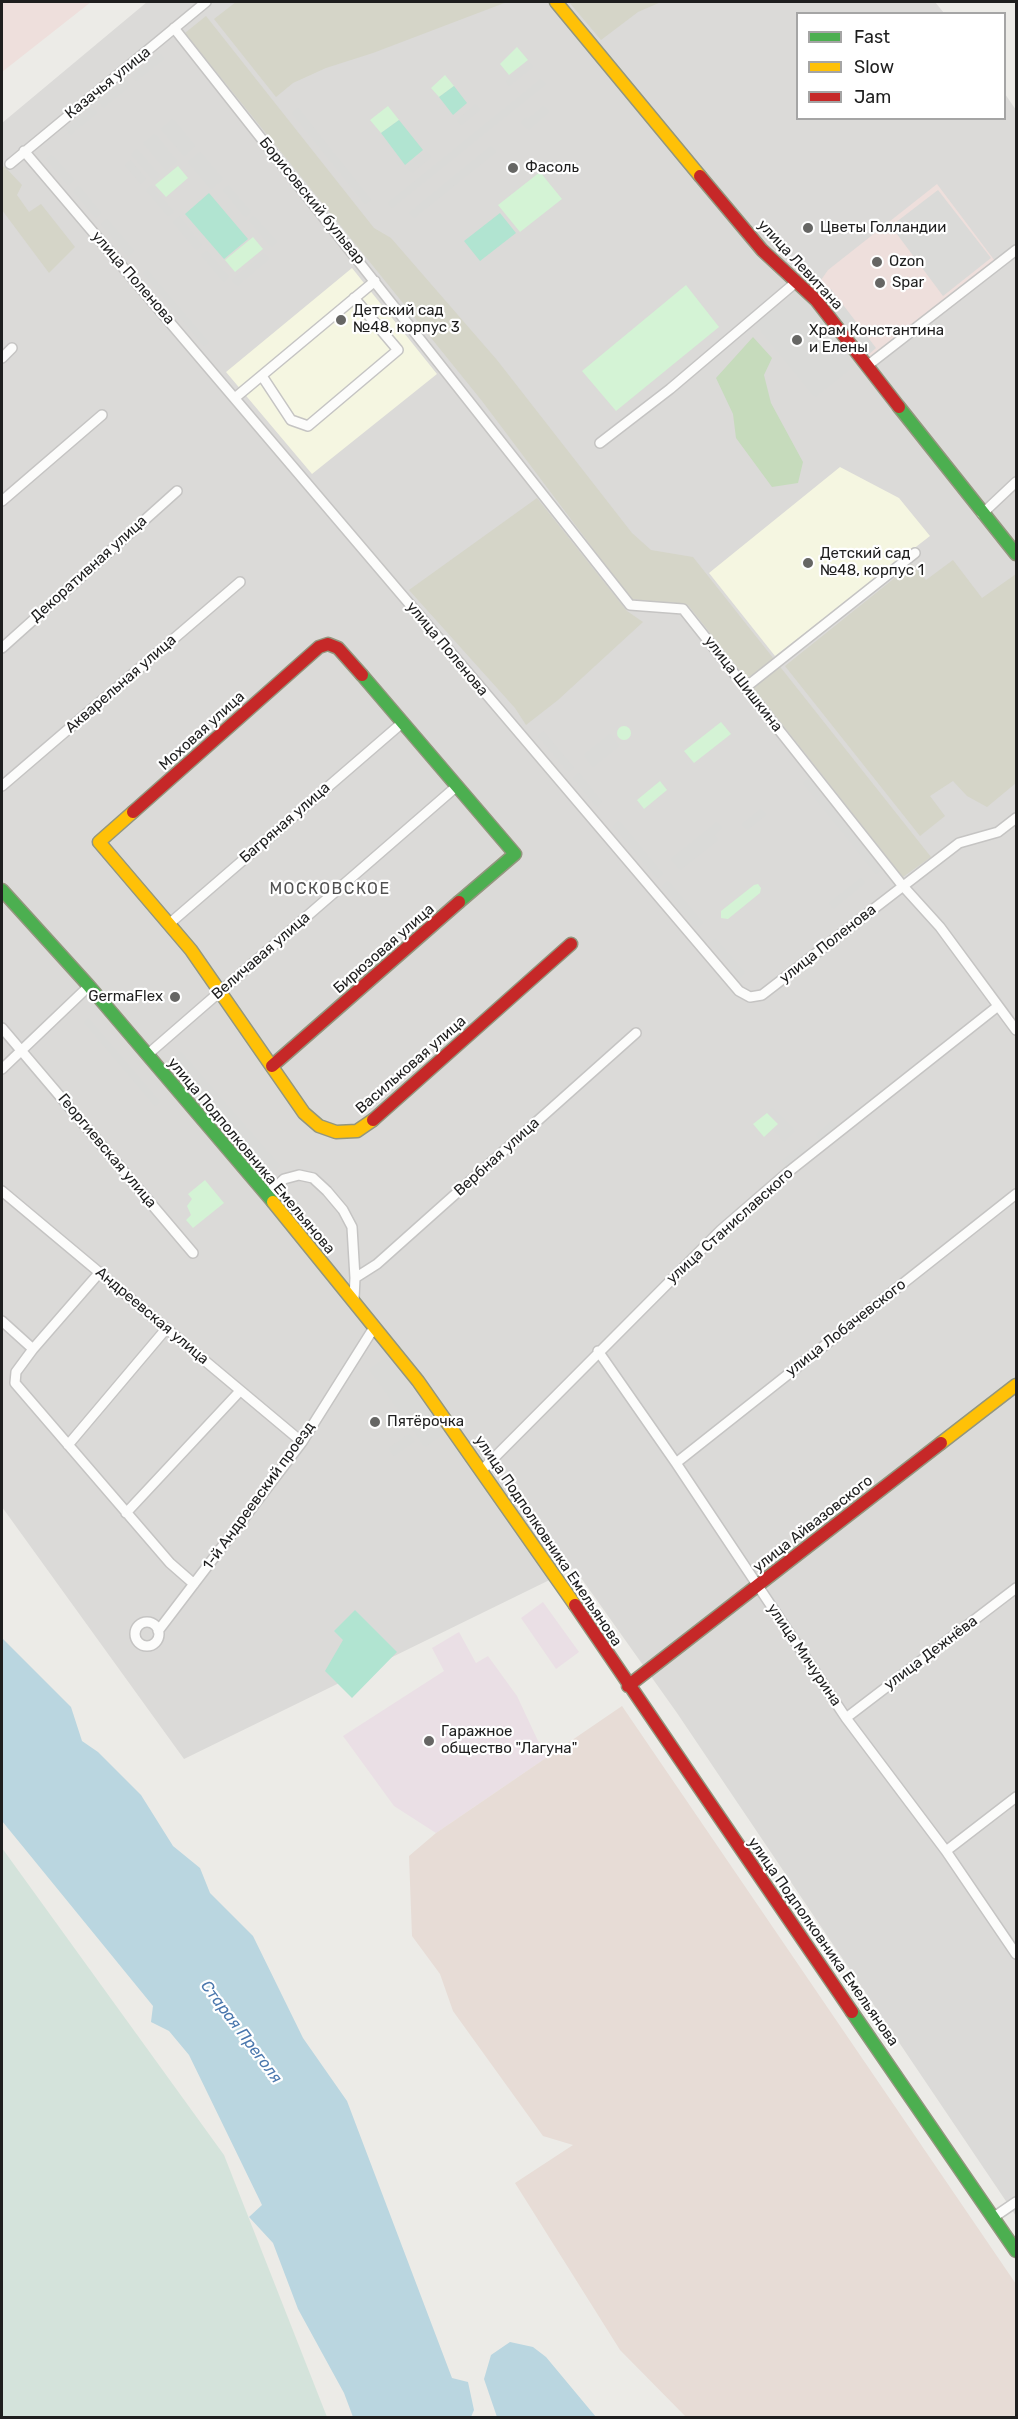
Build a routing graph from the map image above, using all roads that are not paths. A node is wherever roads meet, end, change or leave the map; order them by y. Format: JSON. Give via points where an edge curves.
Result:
{"nodes":[{"id":1,"x":206,"y":2,"type":"edge"},
{"id":2,"x":556,"y":2,"type":"edge"},
{"id":3,"x":174,"y":28,"type":"junction"},
{"id":4,"x":24,"y":152,"type":"junction"},
{"id":5,"x":10,"y":164,"type":"dead end"},
{"id":6,"x":1017,"y":250,"type":"edge"},
{"id":7,"x":375,"y":281,"type":"junction"},
{"id":8,"x":795,"y":283,"type":"junction"},
{"id":9,"x":354,"y":298,"type":"junction"},
{"id":10,"x":12,"y":348,"type":"dead end"},
{"id":11,"x":2,"y":358,"type":"edge"},
{"id":12,"x":867,"y":366,"type":"junction"},
{"id":13,"x":450,"y":375,"type":"joint"},
{"id":14,"x":262,"y":376,"type":"junction"},
{"id":15,"x":236,"y":397,"type":"junction"},
{"id":16,"x":102,"y":415,"type":"dead end"},
{"id":17,"x":600,"y":443,"type":"dead end"},
{"id":18,"x":1017,"y":482,"type":"edge"},
{"id":19,"x":177,"y":491,"type":"dead end"},
{"id":20,"x":2,"y":501,"type":"edge"},
{"id":21,"x":982,"y":514,"type":"junction"},
{"id":22,"x":915,"y":553,"type":"dead end"},
{"id":23,"x":1017,"y":554,"type":"edge"},
{"id":24,"x":240,"y":582,"type":"dead end"},
{"id":25,"x":2,"y":648,"type":"edge"},
{"id":26,"x":746,"y":687,"type":"junction"},
{"id":27,"x":402,"y":723,"type":"junction"},
{"id":28,"x":2,"y":786,"type":"edge"},
{"id":29,"x":457,"y":786,"type":"junction"},
{"id":30,"x":1017,"y":818,"type":"edge"},
{"id":31,"x":515,"y":854,"type":"joint"},
{"id":32,"x":902,"y":885,"type":"junction"},
{"id":33,"x":2,"y":890,"type":"edge"},
{"id":34,"x":169,"y":924,"type":"junction"},
{"id":35,"x":570,"y":944,"type":"dead end"},
{"id":36,"x":89,"y":986,"type":"junction"},
{"id":37,"x":221,"y":990,"type":"junction"},
{"id":38,"x":998,"y":1006,"type":"junction"},
{"id":39,"x":2,"y":1028,"type":"edge"},
{"id":40,"x":1017,"y":1030,"type":"edge"},
{"id":41,"x":636,"y":1033,"type":"dead end"},
{"id":42,"x":20,"y":1050,"type":"junction"},
{"id":43,"x":147,"y":1055,"type":"junction"},
{"id":44,"x":272,"y":1066,"type":"junction"},
{"id":45,"x":2,"y":1069,"type":"edge"},
{"id":46,"x":2,"y":1191,"type":"edge"},
{"id":47,"x":1017,"y":1194,"type":"edge"},
{"id":48,"x":267,"y":1195,"type":"junction"},
{"id":49,"x":193,"y":1252,"type":"dead end"},
{"id":50,"x":100,"y":1272,"type":"junction"},
{"id":51,"x":355,"y":1278,"type":"junction"},
{"id":52,"x":354,"y":1299,"type":"junction"},
{"id":53,"x":2,"y":1321,"type":"edge"},
{"id":54,"x":375,"y":1326,"type":"junction"},
{"id":55,"x":166,"y":1329,"type":"junction"},
{"id":56,"x":33,"y":1349,"type":"junction"},
{"id":57,"x":598,"y":1351,"type":"junction"},
{"id":58,"x":1017,"y":1386,"type":"edge"},
{"id":59,"x":240,"y":1390,"type":"junction"},
{"id":60,"x":302,"y":1442,"type":"junction"},
{"id":61,"x":68,"y":1445,"type":"junction"},
{"id":62,"x":676,"y":1463,"type":"junction"},
{"id":63,"x":483,"y":1469,"type":"junction"},
{"id":64,"x":126,"y":1513,"type":"junction"},
{"id":65,"x":194,"y":1584,"type":"junction"},
{"id":66,"x":758,"y":1586,"type":"junction"},
{"id":67,"x":1017,"y":1588,"type":"edge"},
{"id":68,"x":158,"y":1631,"type":"dead end"},
{"id":69,"x":628,"y":1686,"type":"junction"},
{"id":70,"x":846,"y":1718,"type":"junction"},
{"id":71,"x":1017,"y":1797,"type":"edge"},
{"id":72,"x":946,"y":1851,"type":"junction"},
{"id":73,"x":1017,"y":1954,"type":"edge"},
{"id":74,"x":1017,"y":2202,"type":"edge"},
{"id":75,"x":994,"y":2217,"type":"junction"},
{"id":76,"x":1017,"y":2251,"type":"edge"}],
"edges":[{"from":1,"to":3,"type":"street","name":"Казачья улица"},
{"from":2,"to":8,"type":"street","name":"улица Левитана","via":[[762,250]]},
{"from":3,"to":4,"type":"street","name":"Казачья улица"},
{"from":3,"to":7,"type":"street","name":"Борисовский бульвар"},
{"from":4,"to":5,"type":"street","name":"Казачья улица"},
{"from":4,"to":15,"type":"street","name":"улица Поленова"},
{"from":6,"to":12,"type":"street"},
{"from":7,"to":9,"type":"street"},
{"from":7,"to":13,"type":"street","name":"Борисовский бульвар"},
{"from":8,"to":12,"type":"street","name":"улица Левитана","via":[[816,300]]},
{"from":8,"to":17,"type":"street"},
{"from":9,"to":14,"type":"street"},
{"from":9,"to":14,"type":"street","via":[[398,350],[308,426],[291,420]]},
{"from":10,"to":11,"type":"street"},
{"from":12,"to":21,"type":"street","name":"улица Левитана"},
{"from":13,"to":26,"type":"street","name":"улица Шишкина","via":[[630,605],[683,609]]},
{"from":14,"to":15,"type":"street"},
{"from":15,"to":32,"type":"street","name":"улица Поленова","via":[[739,991],[750,997],[762,995]]},
{"from":16,"to":20,"type":"street"},
{"from":18,"to":21,"type":"street"},
{"from":19,"to":25,"type":"street","name":"Декоративная улица"},
{"from":21,"to":23,"type":"street","name":"улица Левитана"},
{"from":22,"to":26,"type":"street"},
{"from":24,"to":28,"type":"street","name":"Акварельная улица"},
{"from":26,"to":32,"type":"street","name":"улица Шишкина"},
{"from":27,"to":29,"type":"street","name":"Моховая улица"},
{"from":27,"to":34,"type":"street","name":"Багряная улица"},
{"from":27,"to":34,"type":"street","name":"Моховая улица","via":[[338,648],[328,644],[319,647],[99,842]]},
{"from":29,"to":31,"type":"street","name":"Моховая улица"},
{"from":29,"to":37,"type":"street","name":"Величавая улица"},
{"from":30,"to":32,"type":"street","name":"улица Поленова","via":[[998,832],[959,843]]},
{"from":31,"to":44,"type":"street","name":"Бирюзовая улица"},
{"from":32,"to":38,"type":"street","name":"улица Шишкина","via":[[940,927]]},
{"from":33,"to":36,"type":"street","name":"улица Подполковника Емельянова"},
{"from":34,"to":37,"type":"street","name":"Моховая улица"},
{"from":35,"to":44,"type":"street","name":"Васильковая улица","via":[[357,1131],[336,1132],[319,1126],[304,1113]]},
{"from":36,"to":42,"type":"street"},
{"from":36,"to":43,"type":"street","name":"улица Подполковника Емельянова"},
{"from":37,"to":43,"type":"street","name":"Величавая улица"},
{"from":37,"to":44,"type":"street","name":"Моховая улица"},
{"from":38,"to":40,"type":"street","name":"улица Шишкина"},
{"from":38,"to":57,"type":"street","name":"улица Станиславского","via":[[738,1215]]},
{"from":39,"to":42,"type":"street","name":"Георгиевская улица"},
{"from":41,"to":51,"type":"street","name":"Вербная улица","via":[[377,1264]]},
{"from":42,"to":45,"type":"street"},
{"from":42,"to":49,"type":"street","name":"Георгиевская улица"},
{"from":43,"to":48,"type":"street","name":"улица Подполковника Емельянова"},
{"from":46,"to":50,"type":"street","name":"Андреевская улица"},
{"from":47,"to":62,"type":"street","name":"улица Лобачевского"},
{"from":48,"to":51,"type":"street","via":[[284,1179],[299,1174],[313,1178],[344,1210],[351,1227]]},
{"from":48,"to":52,"type":"street","name":"улица Подполковника Емельянова"},
{"from":50,"to":55,"type":"street","name":"Андреевская улица"},
{"from":50,"to":56,"type":"street"},
{"from":51,"to":52,"type":"street"},
{"from":52,"to":54,"type":"street","name":"улица Подполковника Емельянова"},
{"from":53,"to":56,"type":"street"},
{"from":54,"to":60,"type":"street","name":"1-й Андреевский проезд"},
{"from":54,"to":63,"type":"street","name":"улица Подполковника Емельянова"},
{"from":55,"to":59,"type":"street","name":"Андреевская улица"},
{"from":55,"to":61,"type":"street"},
{"from":56,"to":61,"type":"street","via":[[16,1372],[15,1383]]},
{"from":57,"to":62,"type":"street","name":"улица Мичурина"},
{"from":57,"to":63,"type":"street","name":"улица Станиславского"},
{"from":58,"to":66,"type":"street","name":"улица Айвазовского"},
{"from":59,"to":60,"type":"street","name":"Андреевская улица"},
{"from":59,"to":64,"type":"street"},
{"from":60,"to":65,"type":"street","name":"1-й Андреевский проезд"},
{"from":61,"to":64,"type":"street"},
{"from":62,"to":66,"type":"street","name":"улица Мичурина"},
{"from":63,"to":69,"type":"street","name":"улица Подполковника Емельянова"},
{"from":64,"to":65,"type":"street"},
{"from":65,"to":68,"type":"street","name":"1-й Андреевский проезд"},
{"from":66,"to":69,"type":"street","name":"улица Айвазовского"},
{"from":66,"to":70,"type":"street","name":"улица Мичурина"},
{"from":67,"to":70,"type":"street","name":"улица Дежнёва"},
{"from":69,"to":75,"type":"street","name":"улица Подполковника Емельянова"},
{"from":70,"to":72,"type":"street","name":"улица Мичурина"},
{"from":71,"to":72,"type":"street"},
{"from":72,"to":73,"type":"street","name":"улица Мичурина"},
{"from":74,"to":75,"type":"street"},
{"from":75,"to":76,"type":"street","name":"улица Подполковника Емельянова"}]}
